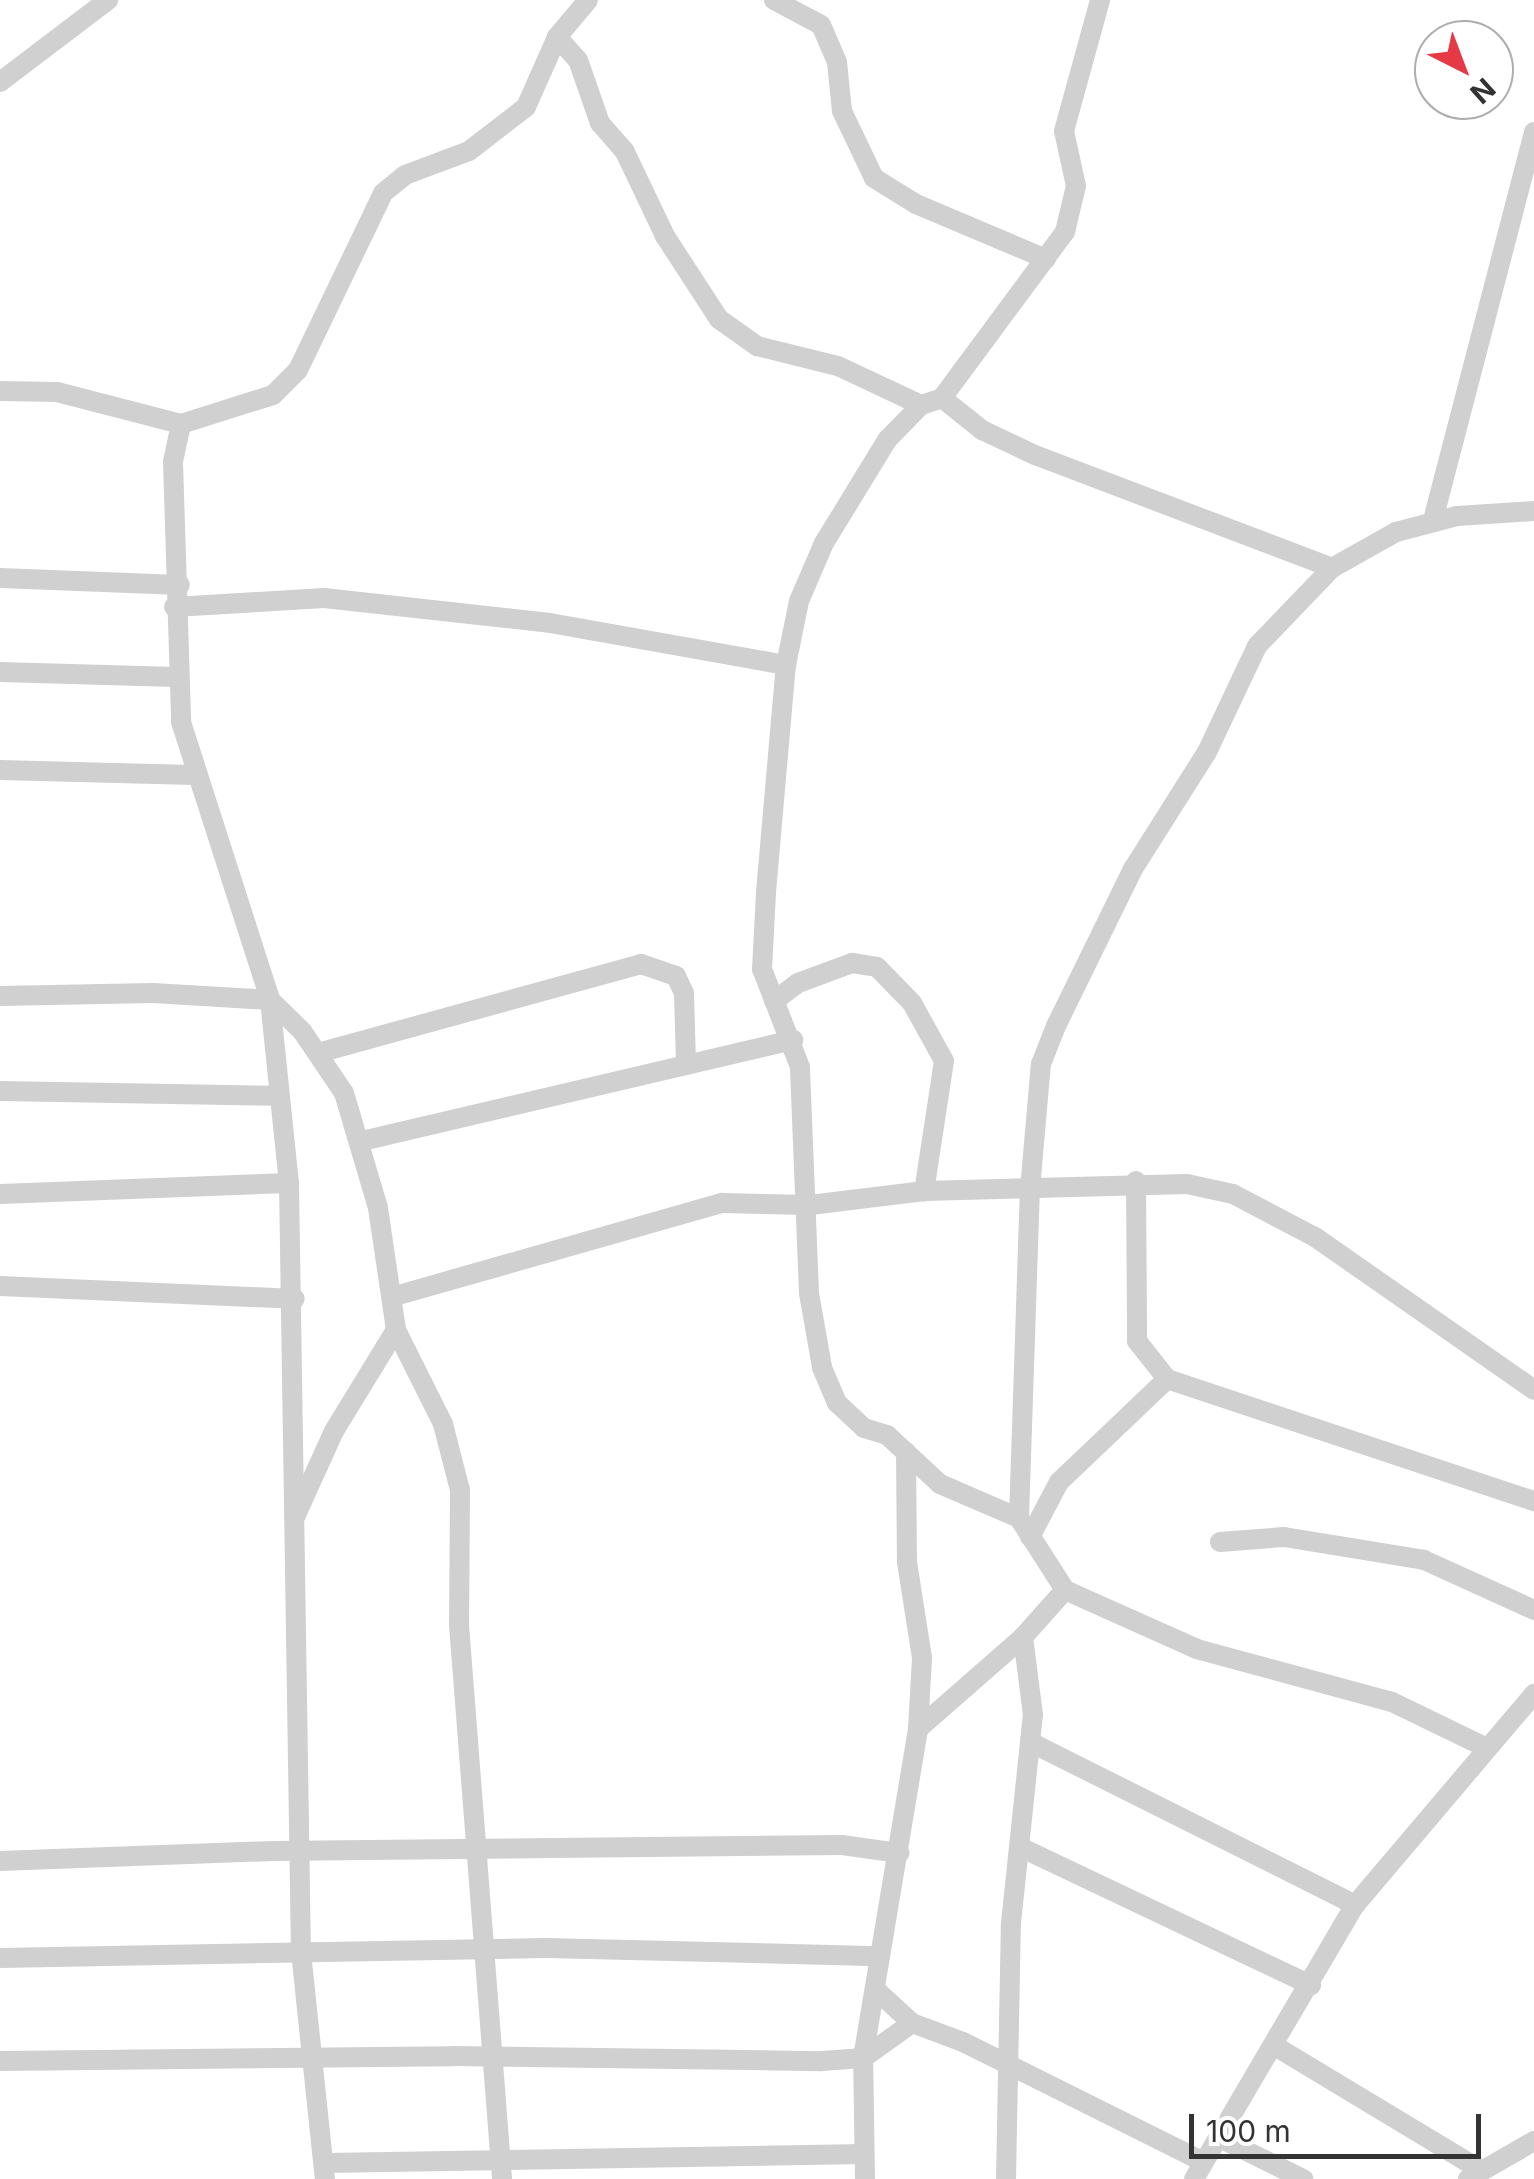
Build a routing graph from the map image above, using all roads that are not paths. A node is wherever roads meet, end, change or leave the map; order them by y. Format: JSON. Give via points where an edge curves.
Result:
{"nodes":[{"id":1,"x":108,"y":0,"type":"edge"},
{"id":2,"x":588,"y":0,"type":"edge"},
{"id":3,"x":774,"y":0,"type":"edge"},
{"id":4,"x":1100,"y":0,"type":"edge"},
{"id":5,"x":558,"y":37,"type":"junction"},
{"id":6,"x":0,"y":82,"type":"edge"},
{"id":7,"x":1534,"y":132,"type":"edge"},
{"id":8,"x":1046,"y":259,"type":"junction"},
{"id":9,"x":0,"y":391,"type":"edge"},
{"id":10,"x":942,"y":398,"type":"junction"},
{"id":11,"x":921,"y":405,"type":"junction"},
{"id":12,"x":181,"y":424,"type":"junction"},
{"id":13,"x":1534,"y":510,"type":"edge"},
{"id":14,"x":1433,"y":520,"type":"junction"},
{"id":15,"x":1332,"y":568,"type":"junction"},
{"id":16,"x":0,"y":578,"type":"edge"},
{"id":17,"x":180,"y":584,"type":"junction"},
{"id":18,"x":174,"y":607,"type":"junction"},
{"id":19,"x":786,"y":665,"type":"junction"},
{"id":20,"x":0,"y":672,"type":"edge"},
{"id":21,"x":176,"y":677,"type":"junction"},
{"id":22,"x":0,"y":770,"type":"edge"},
{"id":23,"x":194,"y":775,"type":"junction"},
{"id":24,"x":0,"y":996,"type":"edge"},
{"id":25,"x":270,"y":1000,"type":"junction"},
{"id":26,"x":774,"y":1001,"type":"junction"},
{"id":27,"x":793,"y":1040,"type":"junction"},
{"id":28,"x":318,"y":1053,"type":"junction"},
{"id":29,"x":686,"y":1065,"type":"junction"},
{"id":30,"x":0,"y":1091,"type":"edge"},
{"id":31,"x":279,"y":1096,"type":"junction"},
{"id":32,"x":362,"y":1142,"type":"junction"},
{"id":33,"x":1136,"y":1181,"type":"junction"},
{"id":34,"x":289,"y":1183,"type":"junction"},
{"id":35,"x":1030,"y":1190,"type":"junction"},
{"id":36,"x":924,"y":1192,"type":"junction"},
{"id":37,"x":0,"y":1194,"type":"edge"},
{"id":38,"x":810,"y":1204,"type":"junction"},
{"id":39,"x":0,"y":1286,"type":"edge"},
{"id":40,"x":395,"y":1296,"type":"junction"},
{"id":41,"x":295,"y":1300,"type":"junction"},
{"id":42,"x":396,"y":1330,"type":"junction"},
{"id":43,"x":1167,"y":1379,"type":"junction"},
{"id":44,"x":1534,"y":1390,"type":"edge"},
{"id":45,"x":906,"y":1452,"type":"junction"},
{"id":46,"x":1534,"y":1501,"type":"edge"},
{"id":47,"x":292,"y":1524,"type":"junction"},
{"id":48,"x":1025,"y":1528,"type":"junction"},
{"id":49,"x":1220,"y":1542,"type":"dead end"},
{"id":50,"x":1065,"y":1590,"type":"junction"},
{"id":51,"x":1534,"y":1610,"type":"edge"},
{"id":52,"x":1024,"y":1637,"type":"junction"},
{"id":53,"x":1531,"y":1703,"type":"edge"},
{"id":54,"x":918,"y":1729,"type":"junction"},
{"id":55,"x":1030,"y":1742,"type":"junction"},
{"id":56,"x":1487,"y":1748,"type":"junction"},
{"id":57,"x":1022,"y":1848,"type":"junction"},
{"id":58,"x":473,"y":1850,"type":"junction"},
{"id":59,"x":299,"y":1851,"type":"junction"},
{"id":60,"x":899,"y":1852,"type":"junction"},
{"id":61,"x":0,"y":1862,"type":"edge"},
{"id":62,"x":1355,"y":1905,"type":"junction"},
{"id":63,"x":480,"y":1950,"type":"junction"},
{"id":64,"x":301,"y":1952,"type":"junction"},
{"id":65,"x":880,"y":1956,"type":"junction"},
{"id":66,"x":0,"y":1958,"type":"edge"},
{"id":67,"x":1311,"y":1985,"type":"junction"},
{"id":68,"x":875,"y":1989,"type":"junction"},
{"id":69,"x":912,"y":2023,"type":"junction"},
{"id":70,"x":1275,"y":2046,"type":"junction"},
{"id":71,"x":488,"y":2058,"type":"junction"},
{"id":72,"x":862,"y":2058,"type":"junction"},
{"id":73,"x":312,"y":2059,"type":"junction"},
{"id":74,"x":0,"y":2061,"type":"edge"},
{"id":75,"x":1008,"y":2069,"type":"junction"},
{"id":76,"x":1220,"y":2138,"type":"junction"},
{"id":77,"x":1534,"y":2141,"type":"edge"},
{"id":78,"x":864,"y":2154,"type":"junction"},
{"id":79,"x":501,"y":2170,"type":"edge"},
{"id":80,"x":326,"y":2171,"type":"edge"},
{"id":81,"x":1199,"y":2171,"type":"edge"},
{"id":82,"x":1474,"y":2174,"type":"edge"},
{"id":83,"x":865,"y":2179,"type":"edge"},
{"id":84,"x":1006,"y":2179,"type":"edge"},
{"id":85,"x":1303,"y":2179,"type":"edge"}],
"edges":[{"from":1,"to":6,"type":"street"},
{"from":2,"to":5,"type":"street"},
{"from":3,"to":8,"type":"street","via":[[820,25],[837,62],[842,111],[874,178],[916,204]]},
{"from":4,"to":8,"type":"street","via":[[1064,132],[1075,205]]},
{"from":5,"to":11,"type":"street","via":[[578,60],[600,123],[625,152],[665,236],[719,319],[758,346],[838,366]]},
{"from":5,"to":12,"type":"street","via":[[526,107],[498,132],[404,175],[383,193],[298,370],[273,395]]},
{"from":7,"to":14,"type":"street"},
{"from":8,"to":10,"type":"street"},
{"from":9,"to":12,"type":"street","via":[[57,392]]},
{"from":10,"to":11,"type":"street"},
{"from":10,"to":15,"type":"street","via":[[982,430],[1035,455]]},
{"from":11,"to":19,"type":"street","via":[[887,440],[824,544],[799,600]]},
{"from":12,"to":17,"type":"street","via":[[173,462]]},
{"from":13,"to":14,"type":"street"},
{"from":14,"to":15,"type":"street"},
{"from":15,"to":35,"type":"street","via":[[1257,646],[1207,752],[1092,950],[1041,1064]]},
{"from":16,"to":17,"type":"street"},
{"from":17,"to":18,"type":"street"},
{"from":18,"to":19,"type":"street","via":[[324,598],[550,624]]},
{"from":18,"to":21,"type":"street"},
{"from":19,"to":26,"type":"street","via":[[762,969]]},
{"from":20,"to":21,"type":"street"},
{"from":21,"to":23,"type":"street"},
{"from":22,"to":23,"type":"street"},
{"from":23,"to":25,"type":"street"},
{"from":24,"to":25,"type":"street","via":[[153,993]]},
{"from":25,"to":28,"type":"street"},
{"from":25,"to":31,"type":"street"},
{"from":26,"to":27,"type":"street"},
{"from":26,"to":36,"type":"street","via":[[798,982],[852,963],[877,967],[912,1003],[944,1060]]},
{"from":27,"to":29,"type":"street"},
{"from":27,"to":38,"type":"street"},
{"from":28,"to":29,"type":"street","via":[[641,964],[676,976],[684,993]]},
{"from":28,"to":32,"type":"street","via":[[344,1093]]},
{"from":29,"to":32,"type":"street"},
{"from":30,"to":31,"type":"street"},
{"from":31,"to":34,"type":"street"},
{"from":32,"to":40,"type":"street"},
{"from":33,"to":35,"type":"street"},
{"from":33,"to":43,"type":"street","via":[[1137,1342]]},
{"from":33,"to":44,"type":"street","via":[[1233,1194],[1316,1237]]},
{"from":34,"to":37,"type":"street"},
{"from":34,"to":41,"type":"street"},
{"from":35,"to":36,"type":"street"},
{"from":35,"to":48,"type":"street"},
{"from":36,"to":38,"type":"street"},
{"from":38,"to":40,"type":"street","via":[[722,1203]]},
{"from":38,"to":45,"type":"street","via":[[809,1293],[822,1367],[850,1417]]},
{"from":39,"to":41,"type":"street"},
{"from":40,"to":42,"type":"street"},
{"from":41,"to":47,"type":"street"},
{"from":42,"to":47,"type":"street","via":[[334,1432]]},
{"from":42,"to":58,"type":"street","via":[[443,1424],[460,1490],[458,1625]]},
{"from":43,"to":46,"type":"street"},
{"from":43,"to":48,"type":"street","via":[[1071,1469]]},
{"from":45,"to":48,"type":"street","via":[[940,1484]]},
{"from":45,"to":54,"type":"street","via":[[907,1562],[922,1658]]},
{"from":47,"to":59,"type":"street"},
{"from":48,"to":50,"type":"street"},
{"from":49,"to":51,"type":"street","via":[[1284,1537],[1424,1560]]},
{"from":50,"to":52,"type":"street"},
{"from":50,"to":56,"type":"street","via":[[1197,1650],[1392,1702]]},
{"from":52,"to":54,"type":"street"},
{"from":52,"to":55,"type":"street"},
{"from":53,"to":56,"type":"street"},
{"from":54,"to":60,"type":"street"},
{"from":55,"to":57,"type":"street"},
{"from":55,"to":62,"type":"street"},
{"from":56,"to":62,"type":"street"},
{"from":57,"to":67,"type":"street"},
{"from":57,"to":75,"type":"street","via":[[1010,1922]]},
{"from":58,"to":59,"type":"street"},
{"from":58,"to":60,"type":"street","via":[[842,1845]]},
{"from":58,"to":63,"type":"street"},
{"from":59,"to":61,"type":"street"},
{"from":59,"to":64,"type":"street"},
{"from":60,"to":65,"type":"street"},
{"from":62,"to":67,"type":"street"},
{"from":63,"to":64,"type":"street"},
{"from":63,"to":65,"type":"street"},
{"from":63,"to":71,"type":"street"},
{"from":64,"to":66,"type":"street"},
{"from":64,"to":73,"type":"street"},
{"from":65,"to":68,"type":"street"},
{"from":67,"to":70,"type":"street"},
{"from":68,"to":69,"type":"street"},
{"from":68,"to":72,"type":"street"},
{"from":69,"to":72,"type":"street"},
{"from":69,"to":75,"type":"street"},
{"from":70,"to":76,"type":"street"},
{"from":70,"to":82,"type":"street"},
{"from":71,"to":72,"type":"street"},
{"from":71,"to":73,"type":"street"},
{"from":71,"to":79,"type":"street"},
{"from":72,"to":78,"type":"street"},
{"from":73,"to":74,"type":"street"},
{"from":73,"to":80,"type":"street"},
{"from":75,"to":81,"type":"street"},
{"from":75,"to":84,"type":"street"},
{"from":76,"to":81,"type":"street"},
{"from":76,"to":85,"type":"street"},
{"from":77,"to":82,"type":"street"},
{"from":78,"to":79,"type":"street"},
{"from":78,"to":83,"type":"street"},
{"from":79,"to":80,"type":"street"}]}
